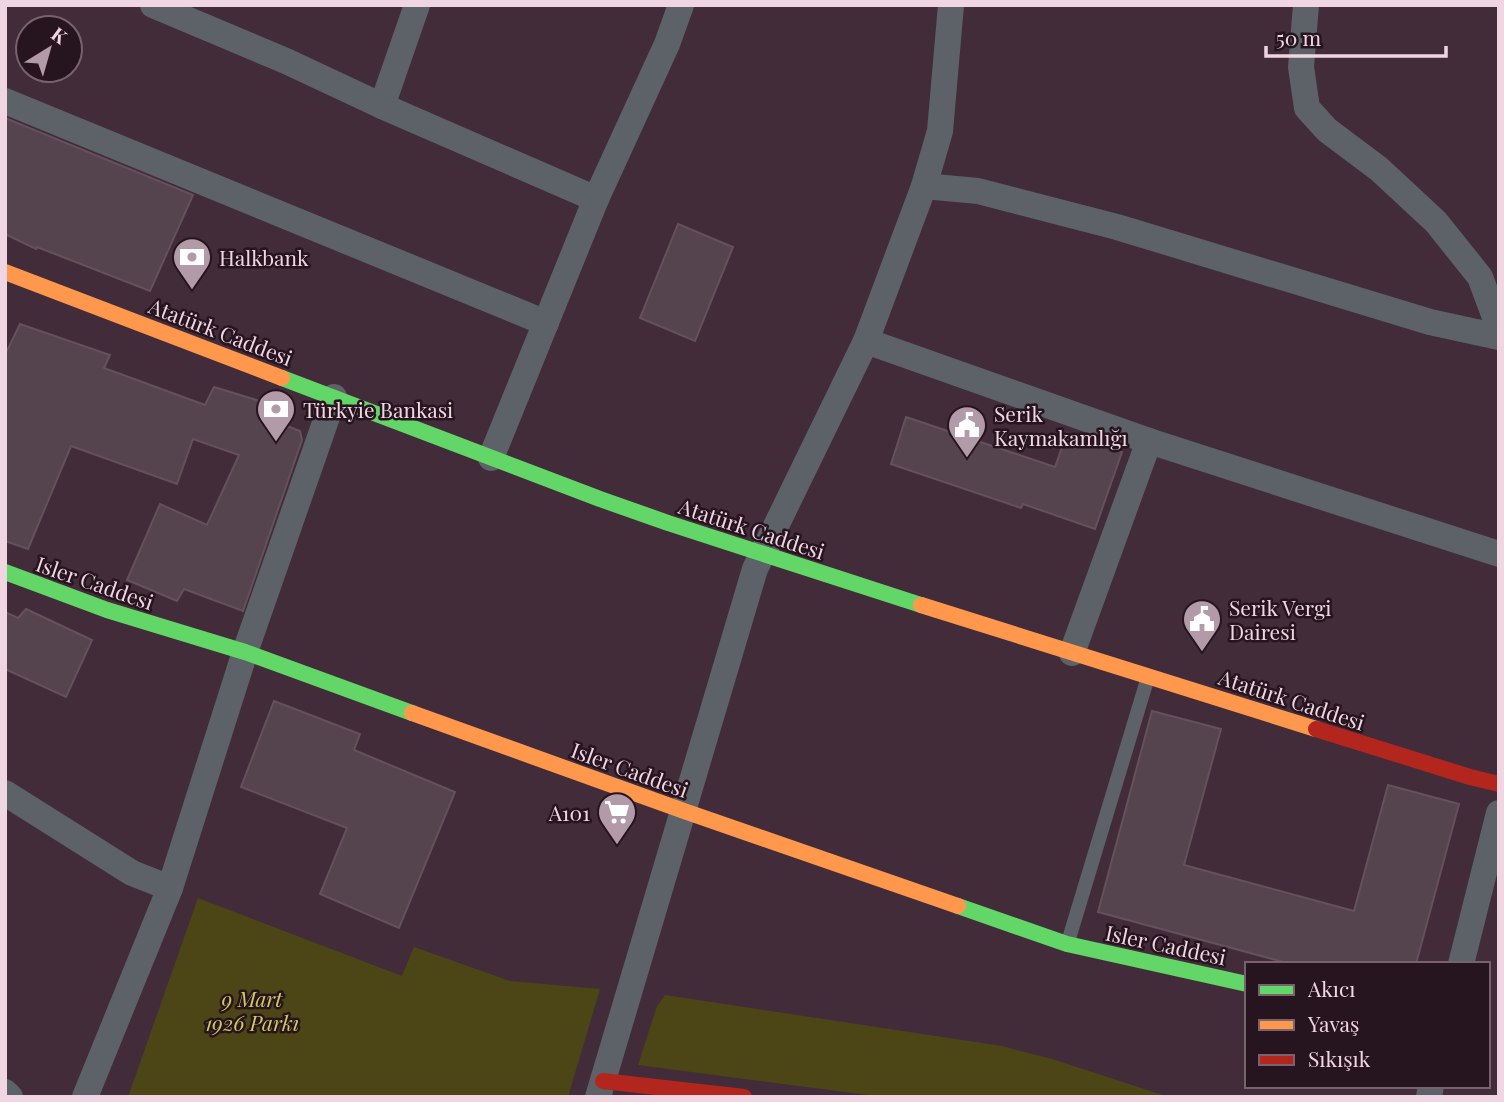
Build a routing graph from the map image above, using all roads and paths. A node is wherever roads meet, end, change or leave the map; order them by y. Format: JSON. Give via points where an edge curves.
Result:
{"nodes":[{"id":1,"x":153,"y":5,"type":"edge"},
{"id":2,"x":417,"y":5,"type":"edge"},
{"id":3,"x":681,"y":5,"type":"edge"},
{"id":4,"x":951,"y":5,"type":"edge"},
{"id":5,"x":1306,"y":5,"type":"edge"},
{"id":6,"x":5,"y":101,"type":"edge"},
{"id":7,"x":382,"y":106,"type":"junction"},
{"id":8,"x":924,"y":186,"type":"junction"},
{"id":9,"x":596,"y":199,"type":"junction"},
{"id":10,"x":6,"y":276,"type":"edge"},
{"id":11,"x":546,"y":323,"type":"junction"},
{"id":12,"x":1499,"y":328,"type":"edge"},
{"id":13,"x":1499,"y":337,"type":"edge"},
{"id":14,"x":866,"y":341,"type":"junction"},
{"id":15,"x":334,"y":397,"type":"junction"},
{"id":16,"x":1149,"y":441,"type":"junction"},
{"id":17,"x":491,"y":458,"type":"junction"},
{"id":18,"x":762,"y":554,"type":"junction"},
{"id":19,"x":1499,"y":554,"type":"edge"},
{"id":20,"x":5,"y":572,"type":"edge"},
{"id":21,"x":245,"y":652,"type":"junction"},
{"id":22,"x":1072,"y":653,"type":"junction"},
{"id":23,"x":1148,"y":675,"type":"junction"},
{"id":24,"x":1499,"y":784,"type":"edge"},
{"id":25,"x":5,"y":793,"type":"edge"},
{"id":26,"x":684,"y":811,"type":"junction"},
{"id":27,"x":1499,"y":813,"type":"edge"},
{"id":28,"x":170,"y":888,"type":"junction"},
{"id":29,"x":1067,"y":944,"type":"junction"},
{"id":30,"x":1462,"y":962,"type":"edge"},
{"id":31,"x":1245,"y":984,"type":"edge"},
{"id":32,"x":601,"y":1089,"type":"edge"},
{"id":33,"x":5,"y":1092,"type":"edge"},
{"id":34,"x":10,"y":1097,"type":"edge"},
{"id":35,"x":85,"y":1097,"type":"edge"},
{"id":36,"x":744,"y":1097,"type":"edge"}],
"edges":[{"from":1,"to":7,"type":"street"},
{"from":2,"to":7,"type":"street"},
{"from":3,"to":9,"type":"street"},
{"from":4,"to":8,"type":"street","via":[[940,131]]},
{"from":5,"to":12,"type":"street","via":[[1301,67],[1307,108],[1436,222],[1480,277]]},
{"from":6,"to":11,"type":"street"},
{"from":7,"to":9,"type":"street"},
{"from":8,"to":13,"type":"street","via":[[978,191],[1430,322]]},
{"from":8,"to":14,"type":"street"},
{"from":9,"to":11,"type":"street"},
{"from":10,"to":15,"type":"main road","name":"Atatürk Caddesi"},
{"from":11,"to":17,"type":"street"},
{"from":14,"to":16,"type":"street"},
{"from":14,"to":18,"type":"street"},
{"from":15,"to":17,"type":"main road","name":"Atatürk Caddesi"},
{"from":15,"to":21,"type":"street"},
{"from":16,"to":19,"type":"street"},
{"from":16,"to":22,"type":"street"},
{"from":17,"to":18,"type":"main road","name":"Atatürk Caddesi"},
{"from":18,"to":22,"type":"main road","name":"Atatürk Caddesi"},
{"from":18,"to":26,"type":"street"},
{"from":20,"to":21,"type":"main road","name":"Isler Caddesi","via":[[107,610]]},
{"from":21,"to":26,"type":"main road","name":"Isler Caddesi"},
{"from":21,"to":28,"type":"street"},
{"from":22,"to":23,"type":"main road","name":"Atatürk Caddesi"},
{"from":23,"to":24,"type":"main road","name":"Atatürk Caddesi"},
{"from":23,"to":29,"type":"lane"},
{"from":25,"to":28,"type":"street","via":[[132,873]]},
{"from":26,"to":29,"type":"main road","name":"Isler Caddesi"},
{"from":26,"to":32,"type":"street"},
{"from":27,"to":30,"type":"street"},
{"from":28,"to":35,"type":"street"},
{"from":29,"to":31,"type":"main road","name":"Isler Caddesi"},
{"from":32,"to":36,"type":"main road"},
{"from":33,"to":34,"type":"street"}]}
